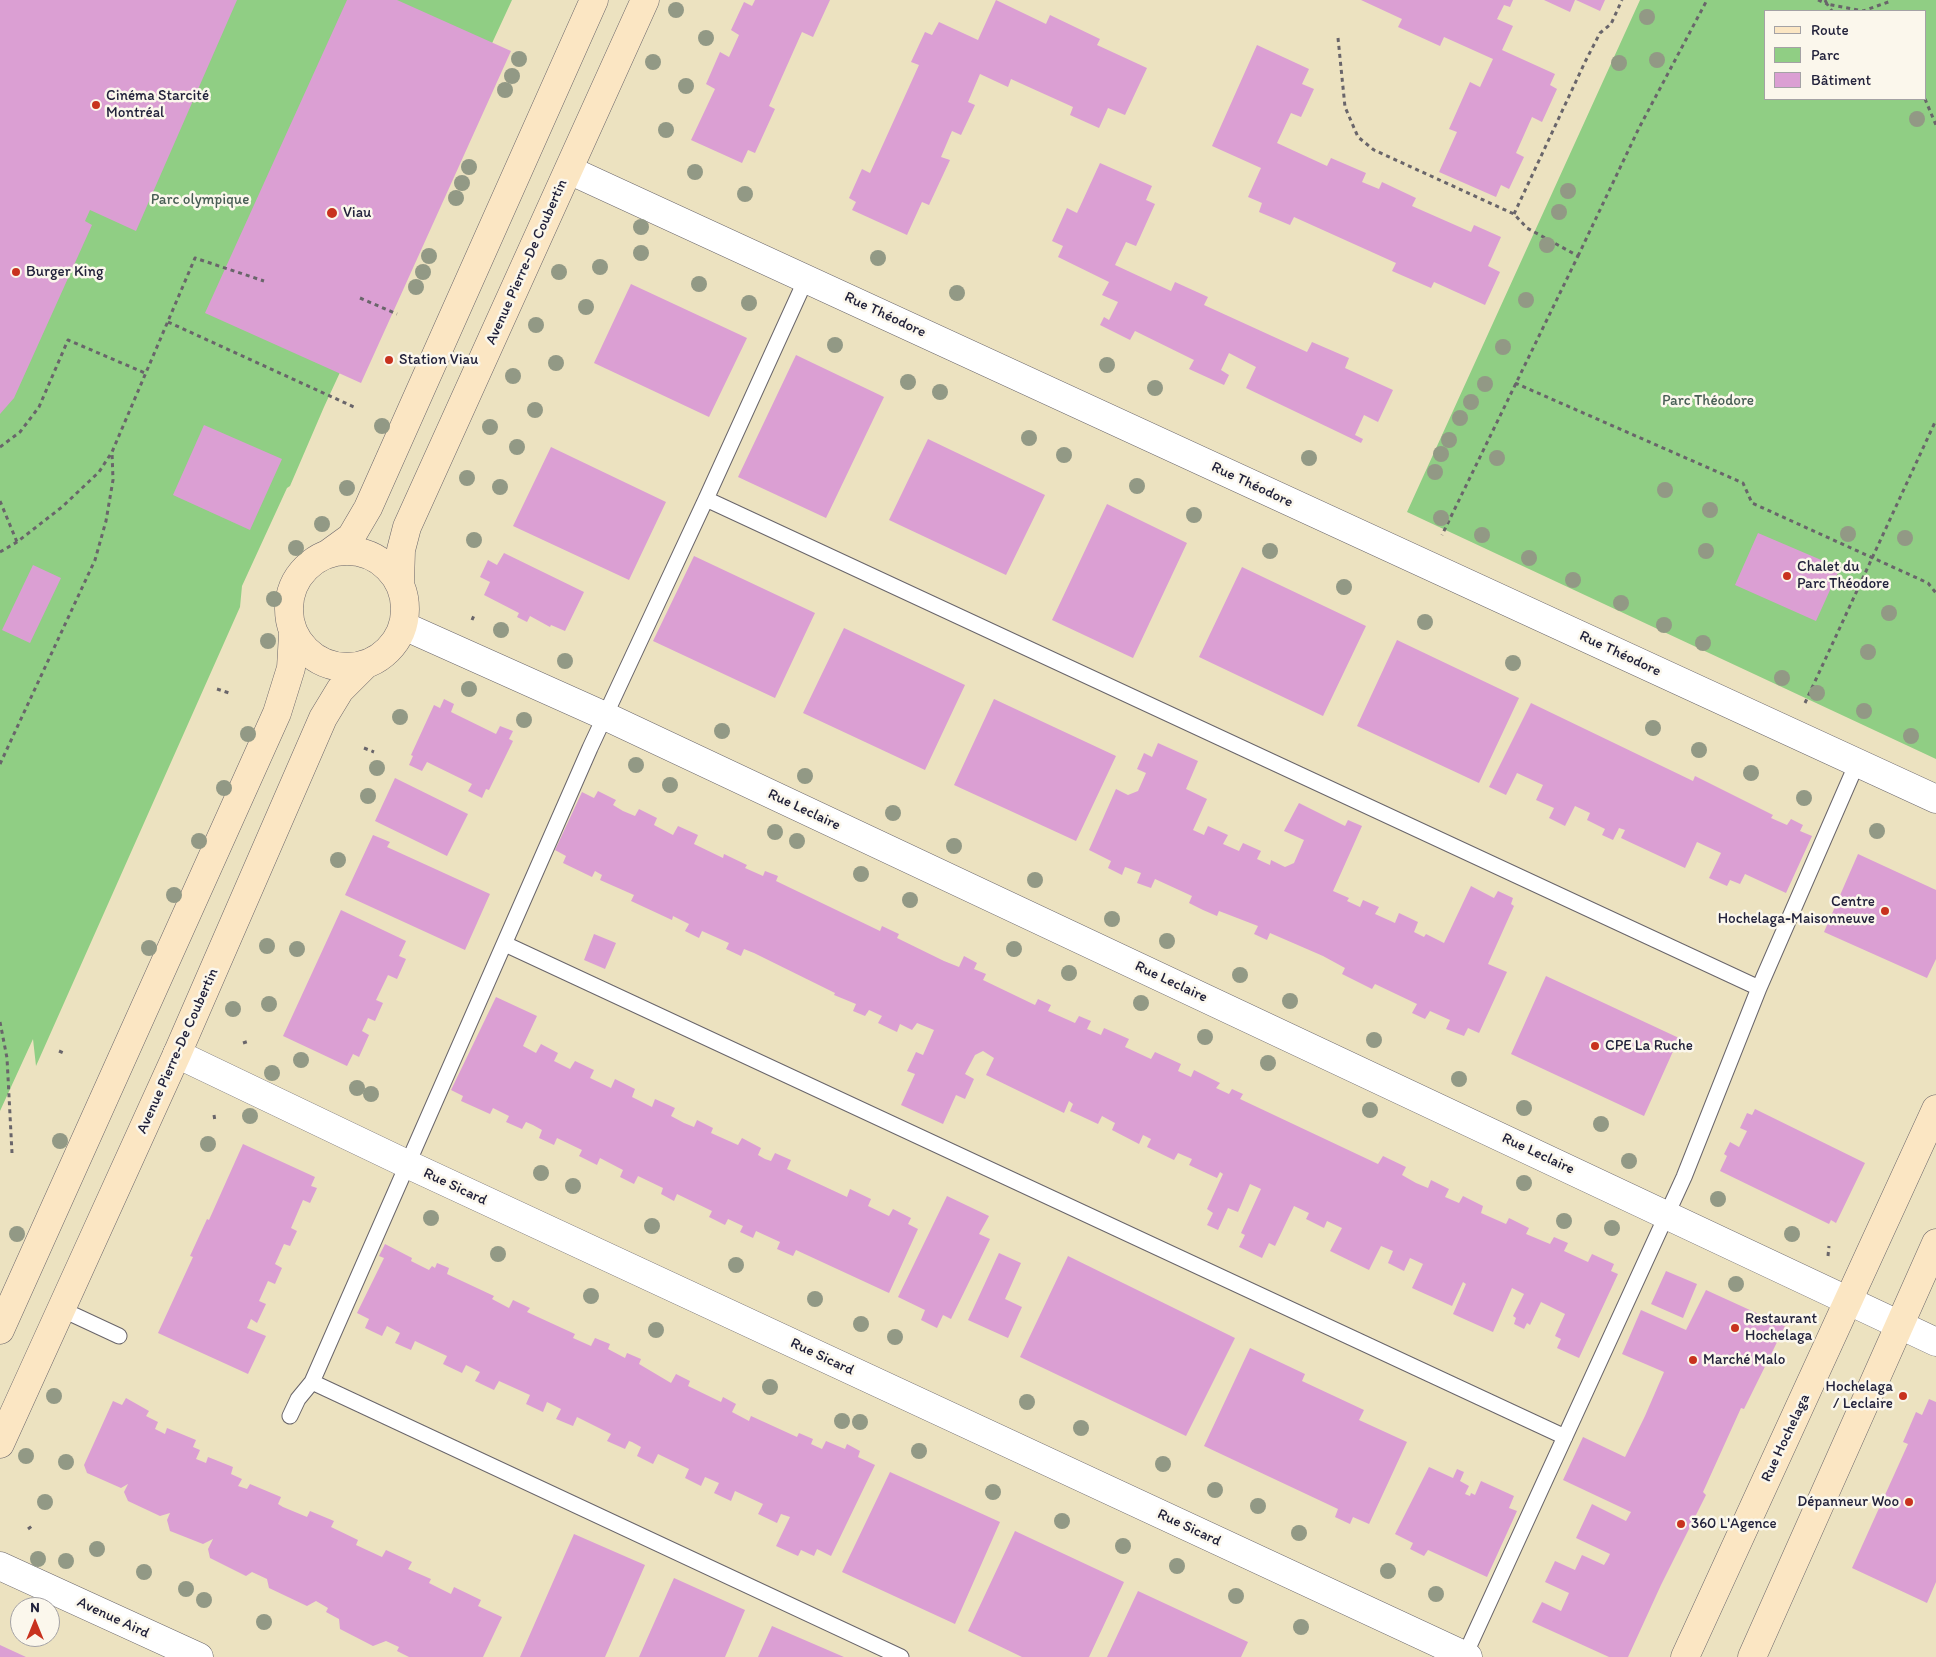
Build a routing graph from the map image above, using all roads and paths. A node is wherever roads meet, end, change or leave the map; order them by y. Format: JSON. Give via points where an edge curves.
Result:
{"nodes":[{"id":1,"x":594,"y":0,"type":"edge"},
{"id":2,"x":645,"y":0,"type":"edge"},
{"id":3,"x":1622,"y":0,"type":"edge"},
{"id":4,"x":1707,"y":0,"type":"edge"},
{"id":5,"x":1818,"y":0,"type":"edge"},
{"id":6,"x":1825,"y":0,"type":"edge"},
{"id":7,"x":1891,"y":1,"type":"edge"},
{"id":8,"x":1827,"y":4,"type":"junction"},
{"id":9,"x":1831,"y":10,"type":"edge"},
{"id":10,"x":1858,"y":10,"type":"edge"},
{"id":11,"x":1866,"y":10,"type":"edge"},
{"id":12,"x":1338,"y":38,"type":"dead end"},
{"id":13,"x":1925,"y":100,"type":"edge"},
{"id":14,"x":1936,"y":125,"type":"edge"},
{"id":15,"x":569,"y":170,"type":"junction"},
{"id":16,"x":1514,"y":214,"type":"junction"},
{"id":17,"x":1578,"y":256,"type":"junction"},
{"id":18,"x":806,"y":279,"type":"junction"},
{"id":19,"x":264,"y":281,"type":"dead end"},
{"id":20,"x":360,"y":298,"type":"dead end"},
{"id":21,"x":396,"y":314,"type":"dead end"},
{"id":22,"x":168,"y":322,"type":"junction"},
{"id":23,"x":146,"y":373,"type":"junction"},
{"id":24,"x":1515,"y":383,"type":"junction"},
{"id":25,"x":354,"y":406,"type":"dead end"},
{"id":26,"x":1936,"y":420,"type":"edge"},
{"id":27,"x":0,"y":447,"type":"edge"},
{"id":28,"x":112,"y":452,"type":"junction"},
{"id":29,"x":706,"y":499,"type":"junction"},
{"id":30,"x":0,"y":501,"type":"edge"},
{"id":31,"x":1442,"y":535,"type":"dead end"},
{"id":32,"x":17,"y":542,"type":"junction"},
{"id":33,"x":0,"y":552,"type":"edge"},
{"id":34,"x":329,"y":553,"type":"junction"},
{"id":35,"x":1871,"y":558,"type":"junction"},
{"id":36,"x":400,"y":583,"type":"junction"},
{"id":37,"x":1934,"y":588,"type":"edge"},
{"id":38,"x":1936,"y":593,"type":"edge"},
{"id":39,"x":404,"y":626,"type":"junction"},
{"id":40,"x":293,"y":634,"type":"junction"},
{"id":41,"x":365,"y":665,"type":"junction"},
{"id":42,"x":217,"y":689,"type":"dead end"},
{"id":43,"x":229,"y":693,"type":"dead end"},
{"id":44,"x":1805,"y":704,"type":"dead end"},
{"id":45,"x":605,"y":716,"type":"junction"},
{"id":46,"x":364,"y":748,"type":"dead end"},
{"id":47,"x":374,"y":752,"type":"dead end"},
{"id":48,"x":1857,"y":763,"type":"junction"},
{"id":49,"x":0,"y":764,"type":"edge"},
{"id":50,"x":1936,"y":799,"type":"edge"},
{"id":51,"x":505,"y":944,"type":"junction"},
{"id":52,"x":1759,"y":988,"type":"junction"},
{"id":53,"x":0,"y":1022,"type":"edge"},
{"id":54,"x":249,"y":1041,"type":"dead end"},
{"id":55,"x":243,"y":1043,"type":"dead end"},
{"id":56,"x":60,"y":1051,"type":"dead end"},
{"id":57,"x":66,"y":1054,"type":"dead end"},
{"id":58,"x":177,"y":1054,"type":"junction"},
{"id":59,"x":1936,"y":1109,"type":"edge"},
{"id":60,"x":214,"y":1115,"type":"dead end"},
{"id":61,"x":215,"y":1121,"type":"dead end"},
{"id":62,"x":12,"y":1153,"type":"dead end"},
{"id":63,"x":407,"y":1164,"type":"junction"},
{"id":64,"x":1667,"y":1214,"type":"junction"},
{"id":65,"x":1936,"y":1243,"type":"edge"},
{"id":66,"x":1849,"y":1301,"type":"junction"},
{"id":67,"x":61,"y":1309,"type":"junction"},
{"id":68,"x":1898,"y":1325,"type":"junction"},
{"id":69,"x":0,"y":1330,"type":"edge"},
{"id":70,"x":119,"y":1336,"type":"dead end"},
{"id":71,"x":1936,"y":1342,"type":"edge"},
{"id":72,"x":312,"y":1382,"type":"junction"},
{"id":73,"x":290,"y":1416,"type":"dead end"},
{"id":74,"x":1565,"y":1437,"type":"junction"},
{"id":75,"x":0,"y":1444,"type":"edge"},
{"id":76,"x":32,"y":1526,"type":"dead end"},
{"id":77,"x":28,"y":1529,"type":"dead end"},
{"id":78,"x":0,"y":1566,"type":"edge"},
{"id":79,"x":1466,"y":1656,"type":"edge"},
{"id":80,"x":199,"y":1657,"type":"edge"},
{"id":81,"x":901,"y":1657,"type":"edge"},
{"id":82,"x":1685,"y":1657,"type":"edge"},
{"id":83,"x":1752,"y":1657,"type":"edge"}],
"edges":[{"from":1,"to":34,"type":"street","via":[[368,508],[351,537]]},
{"from":2,"to":15,"type":"street","name":"Avenue Pierre-De Coubertin"},
{"from":3,"to":16,"type":"path","via":[[1612,24],[1600,33],[1585,62]]},
{"from":4,"to":17,"type":"path","via":[[1639,128]]},
{"from":5,"to":8,"type":"path"},
{"from":6,"to":8,"type":"path"},
{"from":7,"to":11,"type":"path"},
{"from":8,"to":9,"type":"path"},
{"from":8,"to":10,"type":"path"},
{"from":12,"to":16,"type":"path","via":[[1346,107],[1358,137],[1374,150]]},
{"from":13,"to":14,"type":"path"},
{"from":15,"to":18,"type":"street","name":"Rue Théodore"},
{"from":15,"to":36,"type":"street","name":"Avenue Pierre-De Coubertin","via":[[407,526],[401,550]]},
{"from":16,"to":17,"type":"path","via":[[1527,228]]},
{"from":17,"to":24,"type":"path"},
{"from":18,"to":29,"type":"lane"},
{"from":18,"to":48,"type":"street","name":"Rue Théodore"},
{"from":19,"to":22,"type":"path","via":[[195,258]]},
{"from":20,"to":21,"type":"path"},
{"from":22,"to":23,"type":"path"},
{"from":22,"to":25,"type":"path"},
{"from":23,"to":27,"type":"path","via":[[68,340],[39,406],[20,432]]},
{"from":23,"to":28,"type":"path"},
{"from":24,"to":31,"type":"path"},
{"from":24,"to":35,"type":"path","via":[[1743,483],[1752,503]]},
{"from":26,"to":35,"type":"path"},
{"from":28,"to":32,"type":"path","via":[[98,472],[62,507]]},
{"from":28,"to":49,"type":"path","via":[[106,521],[95,560]]},
{"from":29,"to":45,"type":"lane"},
{"from":29,"to":52,"type":"lane"},
{"from":30,"to":32,"type":"path"},
{"from":32,"to":33,"type":"path"},
{"from":34,"to":36,"type":"street","via":[[350,550],[371,556],[388,567]]},
{"from":34,"to":40,"type":"street","via":[[311,563],[293,586],[288,614]]},
{"from":35,"to":37,"type":"path"},
{"from":35,"to":44,"type":"path"},
{"from":36,"to":39,"type":"street","via":[[405,595]]},
{"from":37,"to":38,"type":"path"},
{"from":39,"to":41,"type":"street","via":[[397,640],[381,657]]},
{"from":39,"to":45,"type":"street","name":"Rue Leclaire"},
{"from":40,"to":41,"type":"street","via":[[305,651],[322,663],[345,668]]},
{"from":40,"to":69,"type":"street","via":[[291,668],[277,713]]},
{"from":41,"to":58,"type":"street","name":"Avenue Pierre-De Coubertin","via":[[340,690],[323,718]]},
{"from":42,"to":43,"type":"path"},
{"from":45,"to":51,"type":"lane"},
{"from":45,"to":64,"type":"street","name":"Rue Leclaire"},
{"from":46,"to":47,"type":"path"},
{"from":48,"to":50,"type":"street","name":"Rue Théodore"},
{"from":48,"to":52,"type":"lane"},
{"from":51,"to":63,"type":"lane"},
{"from":51,"to":74,"type":"lane"},
{"from":52,"to":64,"type":"lane"},
{"from":53,"to":62,"type":"path","via":[[7,1058]]},
{"from":54,"to":55,"type":"path"},
{"from":56,"to":57,"type":"path"},
{"from":58,"to":63,"type":"street","name":"Rue Sicard"},
{"from":58,"to":67,"type":"street","name":"Avenue Pierre-De Coubertin"},
{"from":59,"to":66,"type":"street","name":"Rue Hochelaga"},
{"from":60,"to":61,"type":"path"},
{"from":63,"to":72,"type":"lane"},
{"from":63,"to":79,"type":"street","name":"Rue Sicard"},
{"from":64,"to":66,"type":"street","name":"Rue Leclaire"},
{"from":64,"to":74,"type":"lane"},
{"from":65,"to":68,"type":"street"},
{"from":66,"to":68,"type":"street","name":"Rue Leclaire"},
{"from":66,"to":82,"type":"street","name":"Rue Hochelaga"},
{"from":67,"to":70,"type":"lane"},
{"from":67,"to":75,"type":"street","name":"Avenue Pierre-De Coubertin"},
{"from":68,"to":71,"type":"street","name":"Rue Leclaire"},
{"from":68,"to":83,"type":"street"},
{"from":72,"to":73,"type":"lane","via":[[298,1399]]},
{"from":72,"to":81,"type":"lane"},
{"from":74,"to":79,"type":"lane"},
{"from":76,"to":77,"type":"path"},
{"from":78,"to":80,"type":"street","name":"Avenue Aird"}]}
